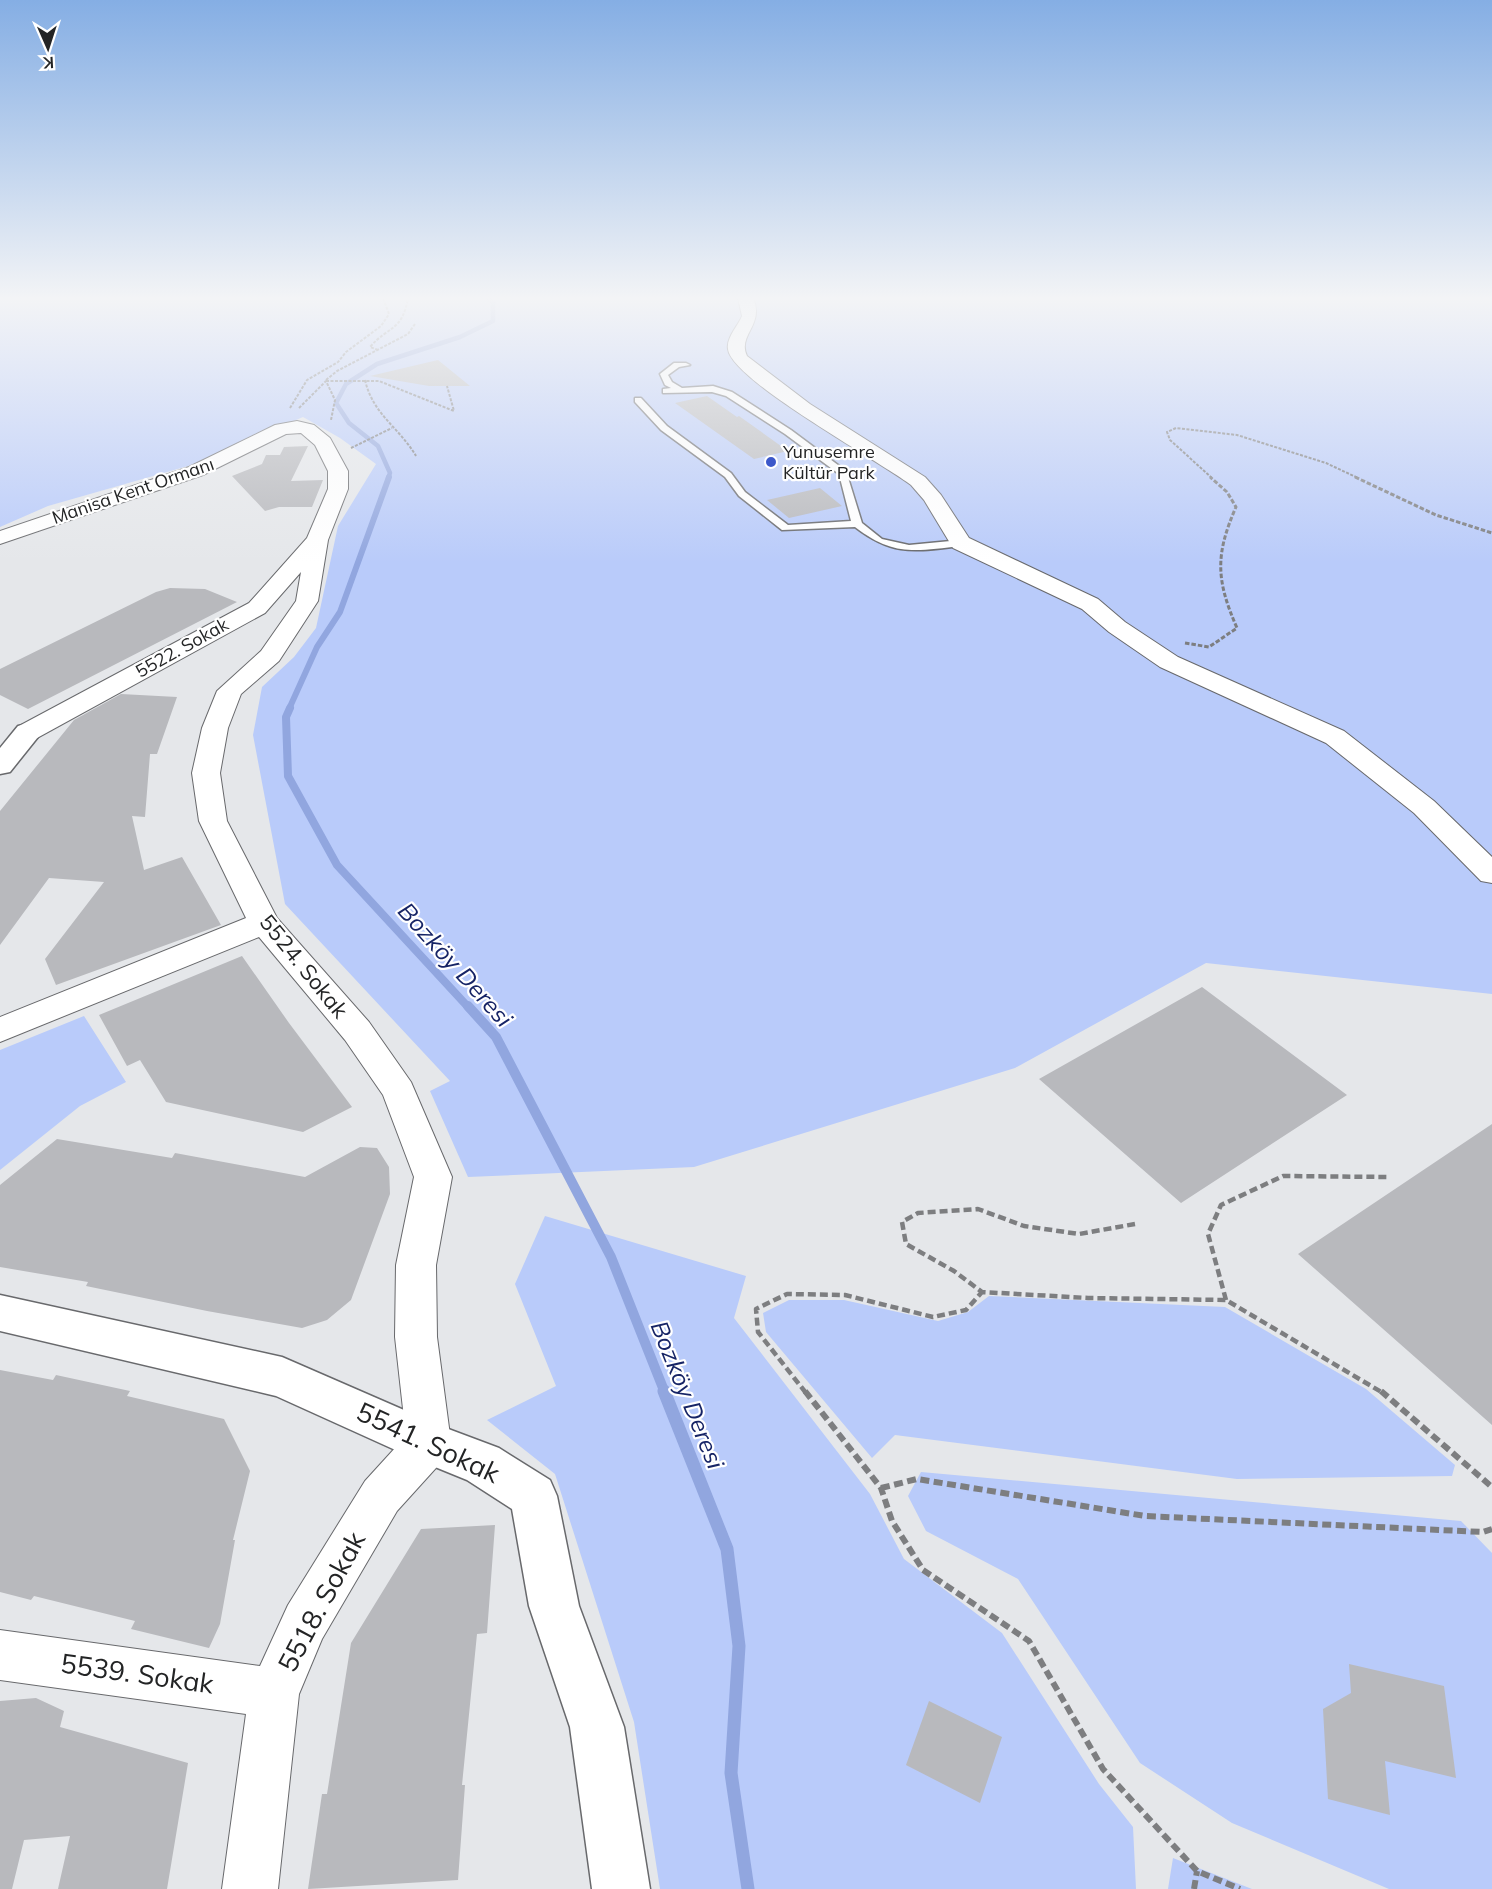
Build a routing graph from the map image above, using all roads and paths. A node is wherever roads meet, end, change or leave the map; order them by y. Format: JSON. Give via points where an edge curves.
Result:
{"nodes":[{"id":1,"x":303,"y":386,"type":"edge"},
{"id":2,"x":322,"y":386,"type":"edge"},
{"id":3,"x":328,"y":386,"type":"edge"},
{"id":4,"x":365,"y":386,"type":"edge"},
{"id":5,"x":393,"y":386,"type":"edge"},
{"id":6,"x":447,"y":386,"type":"dead end"},
{"id":7,"x":673,"y":386,"type":"edge"},
{"id":8,"x":773,"y":386,"type":"edge"},
{"id":9,"x":680,"y":390,"type":"junction"},
{"id":10,"x":666,"y":391,"type":"dead end"},
{"id":11,"x":638,"y":400,"type":"dead end"},
{"id":12,"x":331,"y":420,"type":"dead end"},
{"id":13,"x":294,"y":422,"type":"junction"},
{"id":14,"x":392,"y":428,"type":"junction"},
{"id":15,"x":355,"y":446,"type":"joint"},
{"id":16,"x":416,"y":456,"type":"dead end"},
{"id":17,"x":338,"y":489,"type":"junction"},
{"id":18,"x":857,"y":524,"type":"junction"},
{"id":19,"x":1492,"y":534,"type":"edge"},
{"id":20,"x":0,"y":538,"type":"edge"},
{"id":21,"x":317,"y":540,"type":"junction"},
{"id":22,"x":961,"y":543,"type":"junction"},
{"id":23,"x":1180,"y":642,"type":"dead end"},
{"id":24,"x":28,"y":732,"type":"joint"},
{"id":25,"x":0,"y":766,"type":"edge"},
{"id":26,"x":1492,"y":874,"type":"edge"},
{"id":27,"x":264,"y":922,"type":"junction"},
{"id":28,"x":0,"y":1030,"type":"edge"},
{"id":29,"x":1388,"y":1177,"type":"dead end"},
{"id":30,"x":1135,"y":1224,"type":"dead end"},
{"id":31,"x":982,"y":1292,"type":"junction"},
{"id":32,"x":1226,"y":1300,"type":"junction"},
{"id":33,"x":0,"y":1313,"type":"edge"},
{"id":34,"x":429,"y":1443,"type":"junction"},
{"id":35,"x":1492,"y":1487,"type":"edge"},
{"id":36,"x":881,"y":1488,"type":"junction"},
{"id":37,"x":1492,"y":1529,"type":"edge"},
{"id":38,"x":0,"y":1655,"type":"edge"},
{"id":39,"x":274,"y":1693,"type":"junction"},
{"id":40,"x":1197,"y":1871,"type":"junction"},
{"id":41,"x":250,"y":1889,"type":"edge"},
{"id":42,"x":621,"y":1889,"type":"edge"},
{"id":43,"x":1194,"y":1889,"type":"edge"},
{"id":44,"x":1240,"y":1889,"type":"edge"}],
"edges":[{"from":1,"to":13,"type":"path","via":[[287,412]]},
{"from":2,"to":13,"type":"path"},
{"from":3,"to":12,"type":"path","via":[[335,400]]},
{"from":4,"to":14,"type":"path","via":[[378,414]]},
{"from":5,"to":6,"type":"path","via":[[454,411]]},
{"from":7,"to":9,"type":"lane"},
{"from":8,"to":22,"type":"street","via":[[923,486]]},
{"from":9,"to":10,"type":"lane"},
{"from":9,"to":18,"type":"lane","via":[[713,389],[729,394],[843,473]]},
{"from":11,"to":18,"type":"lane","via":[[664,428],[728,475],[742,494],[786,528]]},
{"from":13,"to":17,"type":"street","via":[[323,442],[338,471]]},
{"from":13,"to":20,"type":"street","name":"Manisa Kent Ormanı","via":[[196,471]]},
{"from":14,"to":15,"type":"path"},
{"from":14,"to":16,"type":"path"},
{"from":15,"to":17,"type":"street","name":"5524. Sokak","via":[[358,463],[354,475]]},
{"from":17,"to":21,"type":"street","name":"5524. Sokak"},
{"from":18,"to":22,"type":"lane","via":[[879,541],[909,548]]},
{"from":19,"to":23,"type":"path","via":[[1436,515],[1326,463],[1237,435],[1176,428],[1167,432],[1170,440],[1227,492],[1236,507],[1218,558],[1223,598],[1237,628],[1209,647]]},
{"from":21,"to":24,"type":"street","name":"5522. Sokak","via":[[257,608]]},
{"from":21,"to":27,"type":"street","name":"5524. Sokak","via":[[307,601],[270,656],[230,691],[215,728],[206,773],[213,820]]},
{"from":22,"to":26,"type":"street","via":[[1090,604],[1169,662],[1335,737],[1424,807]]},
{"from":24,"to":25,"type":"street"},
{"from":27,"to":28,"type":"street"},
{"from":27,"to":34,"type":"street","name":"5524. Sokak","via":[[357,1030],[399,1091],[433,1177],[416,1265],[416,1337]]},
{"from":29,"to":32,"type":"path","via":[[1283,1176],[1221,1205],[1208,1234]]},
{"from":30,"to":31,"type":"path","via":[[1079,1234],[1023,1226],[978,1209],[918,1213],[902,1222],[906,1244]]},
{"from":31,"to":32,"type":"path"},
{"from":31,"to":36,"type":"path","via":[[966,1310],[933,1317],[845,1295],[787,1294],[756,1309],[758,1332]]},
{"from":32,"to":35,"type":"path","via":[[1387,1395]]},
{"from":33,"to":34,"type":"street","name":"5541. Sokak","via":[[282,1377]]},
{"from":34,"to":39,"type":"street","name":"5518. Sokak","via":[[381,1496],[305,1622]]},
{"from":34,"to":42,"type":"street","name":"5541. Sokak","via":[[483,1464],[533,1496],[554,1606],[597,1727]]},
{"from":36,"to":37,"type":"path","via":[[917,1479],[1145,1516],[1483,1533]]},
{"from":36,"to":40,"type":"path","via":[[892,1521],[923,1570],[1029,1641],[1103,1769]]},
{"from":38,"to":39,"type":"street","name":"5539. Sokak"},
{"from":39,"to":41,"type":"street","name":"5518. Sokak"},
{"from":40,"to":43,"type":"path"},
{"from":40,"to":44,"type":"path"}]}
